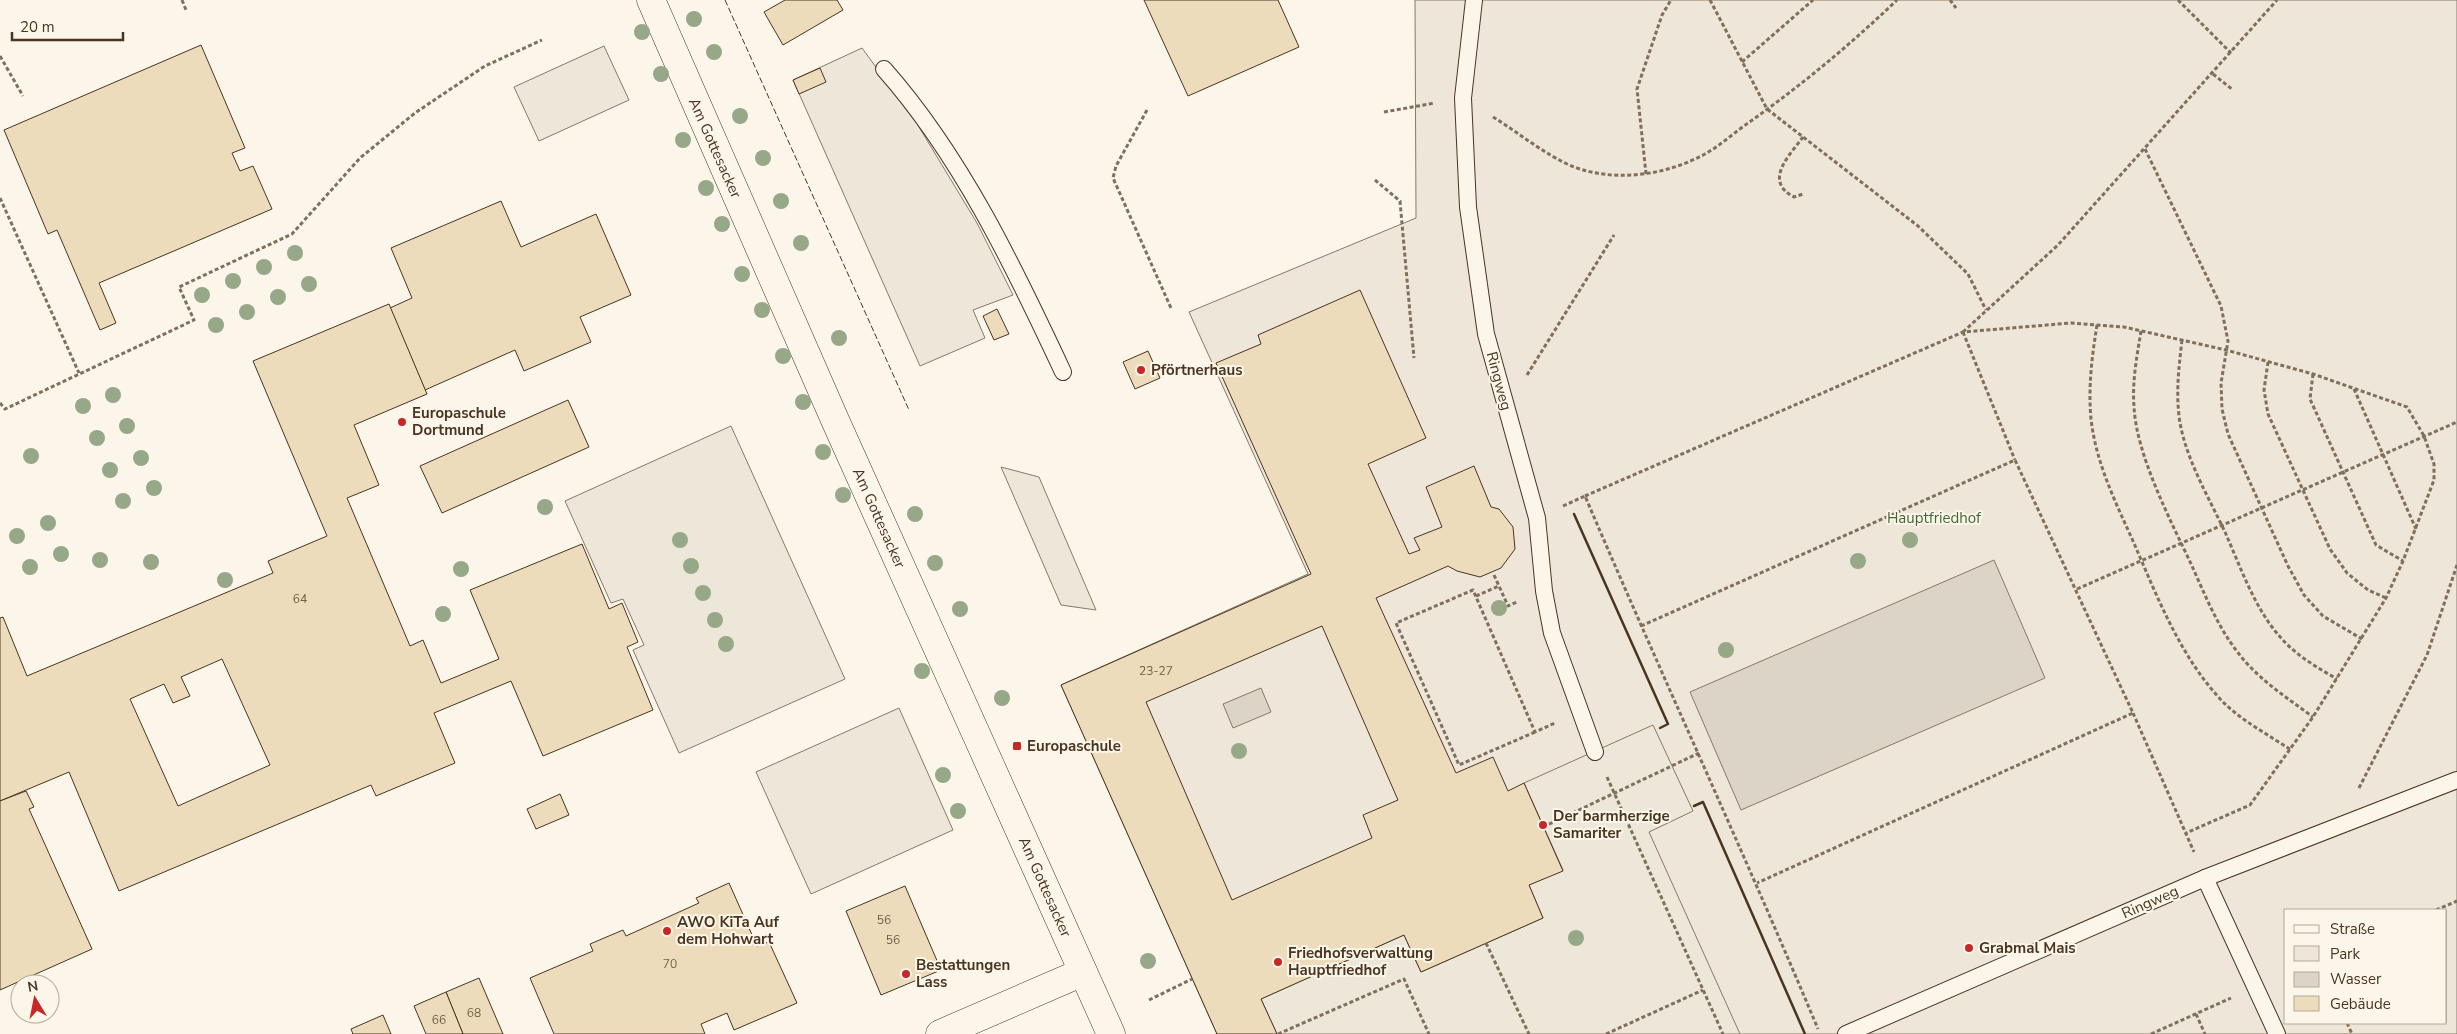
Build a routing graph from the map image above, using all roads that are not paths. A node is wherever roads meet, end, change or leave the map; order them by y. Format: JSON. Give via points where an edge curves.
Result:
{"nodes":[{"id":1,"x":651,"y":0,"type":"edge"},
{"id":2,"x":1474,"y":0,"type":"edge"},
{"id":3,"x":884,"y":68,"type":"dead end"},
{"id":4,"x":1063,"y":372,"type":"dead end"},
{"id":5,"x":1595,"y":752,"type":"dead end"},
{"id":6,"x":2457,"y":780,"type":"edge"},
{"id":7,"x":2205,"y":878,"type":"junction"},
{"id":8,"x":1083,"y":972,"type":"junction"},
{"id":9,"x":940,"y":1034,"type":"edge"},
{"id":10,"x":1112,"y":1034,"type":"edge"},
{"id":11,"x":1846,"y":1034,"type":"edge"},
{"id":12,"x":2277,"y":1034,"type":"edge"}],
"edges":[{"from":1,"to":8,"type":"street","name":"Am Gottesacker"},
{"from":2,"to":5,"type":"lane","name":"Ringweg","via":[[1463,98],[1468,207],[1486,334],[1538,518],[1544,591],[1552,632]]},
{"from":3,"to":4,"type":"lane","via":[[936,134],[1018,274]]},
{"from":6,"to":7,"type":"lane","name":"Ringweg"},
{"from":7,"to":11,"type":"lane","name":"Ringweg"},
{"from":7,"to":12,"type":"lane"},
{"from":8,"to":9,"type":"street"},
{"from":8,"to":10,"type":"street","name":"Am Gottesacker"}]}
